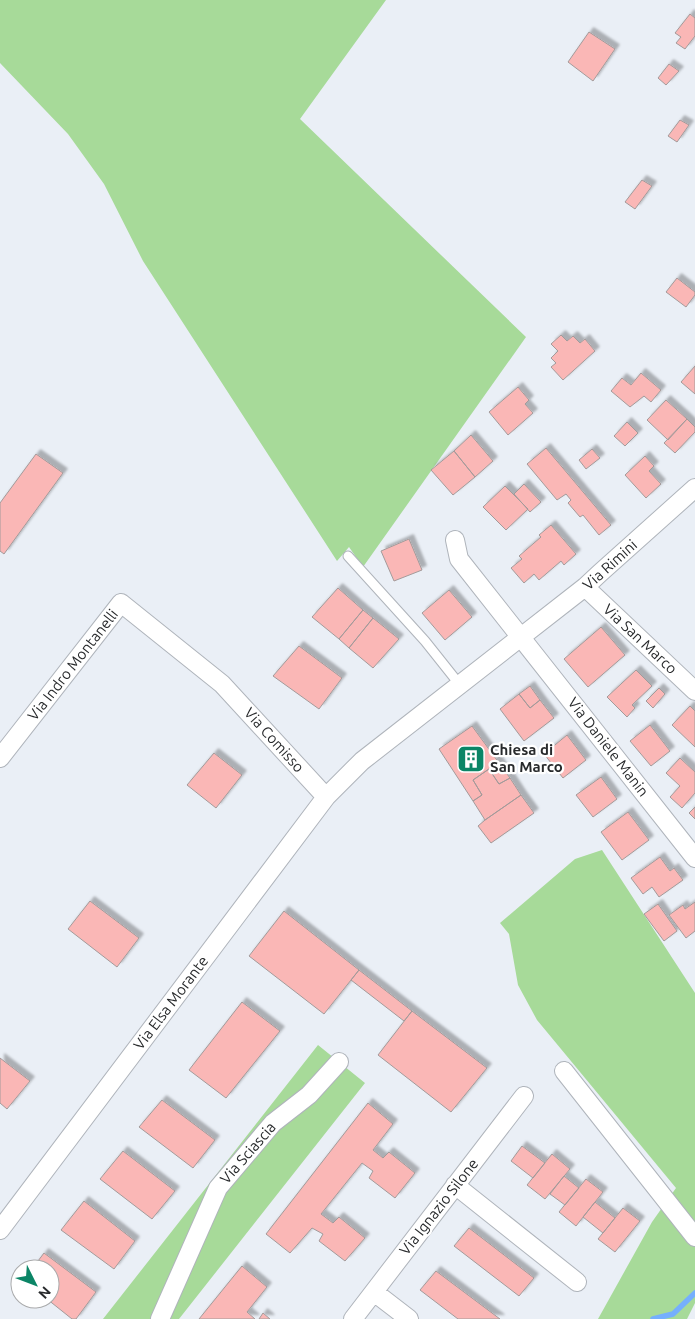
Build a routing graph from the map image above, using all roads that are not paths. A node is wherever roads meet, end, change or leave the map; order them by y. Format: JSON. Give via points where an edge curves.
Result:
{"nodes":[{"id":1,"x":695,"y":488,"type":"edge"},
{"id":2,"x":455,"y":540,"type":"dead end"},
{"id":3,"x":348,"y":556,"type":"dead end"},
{"id":4,"x":586,"y":587,"type":"junction"},
{"id":5,"x":521,"y":637,"type":"junction"},
{"id":6,"x":222,"y":684,"type":"joint"},
{"id":7,"x":460,"y":685,"type":"junction"},
{"id":8,"x":695,"y":691,"type":"edge"},
{"id":9,"x":1,"y":756,"type":"edge"},
{"id":10,"x":345,"y":777,"type":"joint"},
{"id":11,"x":326,"y":797,"type":"junction"},
{"id":12,"x":695,"y":858,"type":"edge"},
{"id":13,"x":339,"y":1062,"type":"dead end"},
{"id":14,"x":564,"y":1071,"type":"dead end"},
{"id":15,"x":524,"y":1096,"type":"dead end"},
{"id":16,"x":455,"y":1185,"type":"junction"},
{"id":17,"x":0,"y":1230,"type":"edge"},
{"id":18,"x":695,"y":1237,"type":"edge"},
{"id":19,"x":577,"y":1282,"type":"dead end"},
{"id":20,"x":374,"y":1292,"type":"junction"},
{"id":21,"x":160,"y":1319,"type":"edge"},
{"id":22,"x":353,"y":1319,"type":"edge"},
{"id":23,"x":409,"y":1319,"type":"edge"}],
"edges":[{"from":1,"to":4,"type":"street","name":"Via Rimini"},
{"from":2,"to":5,"type":"street","via":[[459,558]]},
{"from":3,"to":7,"type":"lane"},
{"from":4,"to":5,"type":"street","name":"Via Rimini"},
{"from":4,"to":8,"type":"street","name":"Via San Marco"},
{"from":5,"to":7,"type":"street","name":"Via Rimini"},
{"from":5,"to":12,"type":"street","name":"Via Daniele Manin"},
{"from":6,"to":9,"type":"street","name":"Via Indro Montanelli","via":[[121,603]]},
{"from":6,"to":11,"type":"street","name":"Via Comisso"},
{"from":7,"to":10,"type":"street","name":"Via Rimini"},
{"from":10,"to":11,"type":"street","name":"Via Elsa Morante"},
{"from":11,"to":17,"type":"street","name":"Via Elsa Morante"},
{"from":13,"to":21,"type":"street","name":"Via Sciascia","via":[[309,1095],[273,1123],[218,1188]]},
{"from":14,"to":18,"type":"street"},
{"from":15,"to":16,"type":"street","name":"Via Ignazio Silone"},
{"from":16,"to":19,"type":"street"},
{"from":16,"to":20,"type":"street","name":"Via Ignazio Silone"},
{"from":20,"to":22,"type":"street","name":"Via Ignazio Silone"},
{"from":20,"to":23,"type":"street"}]}
